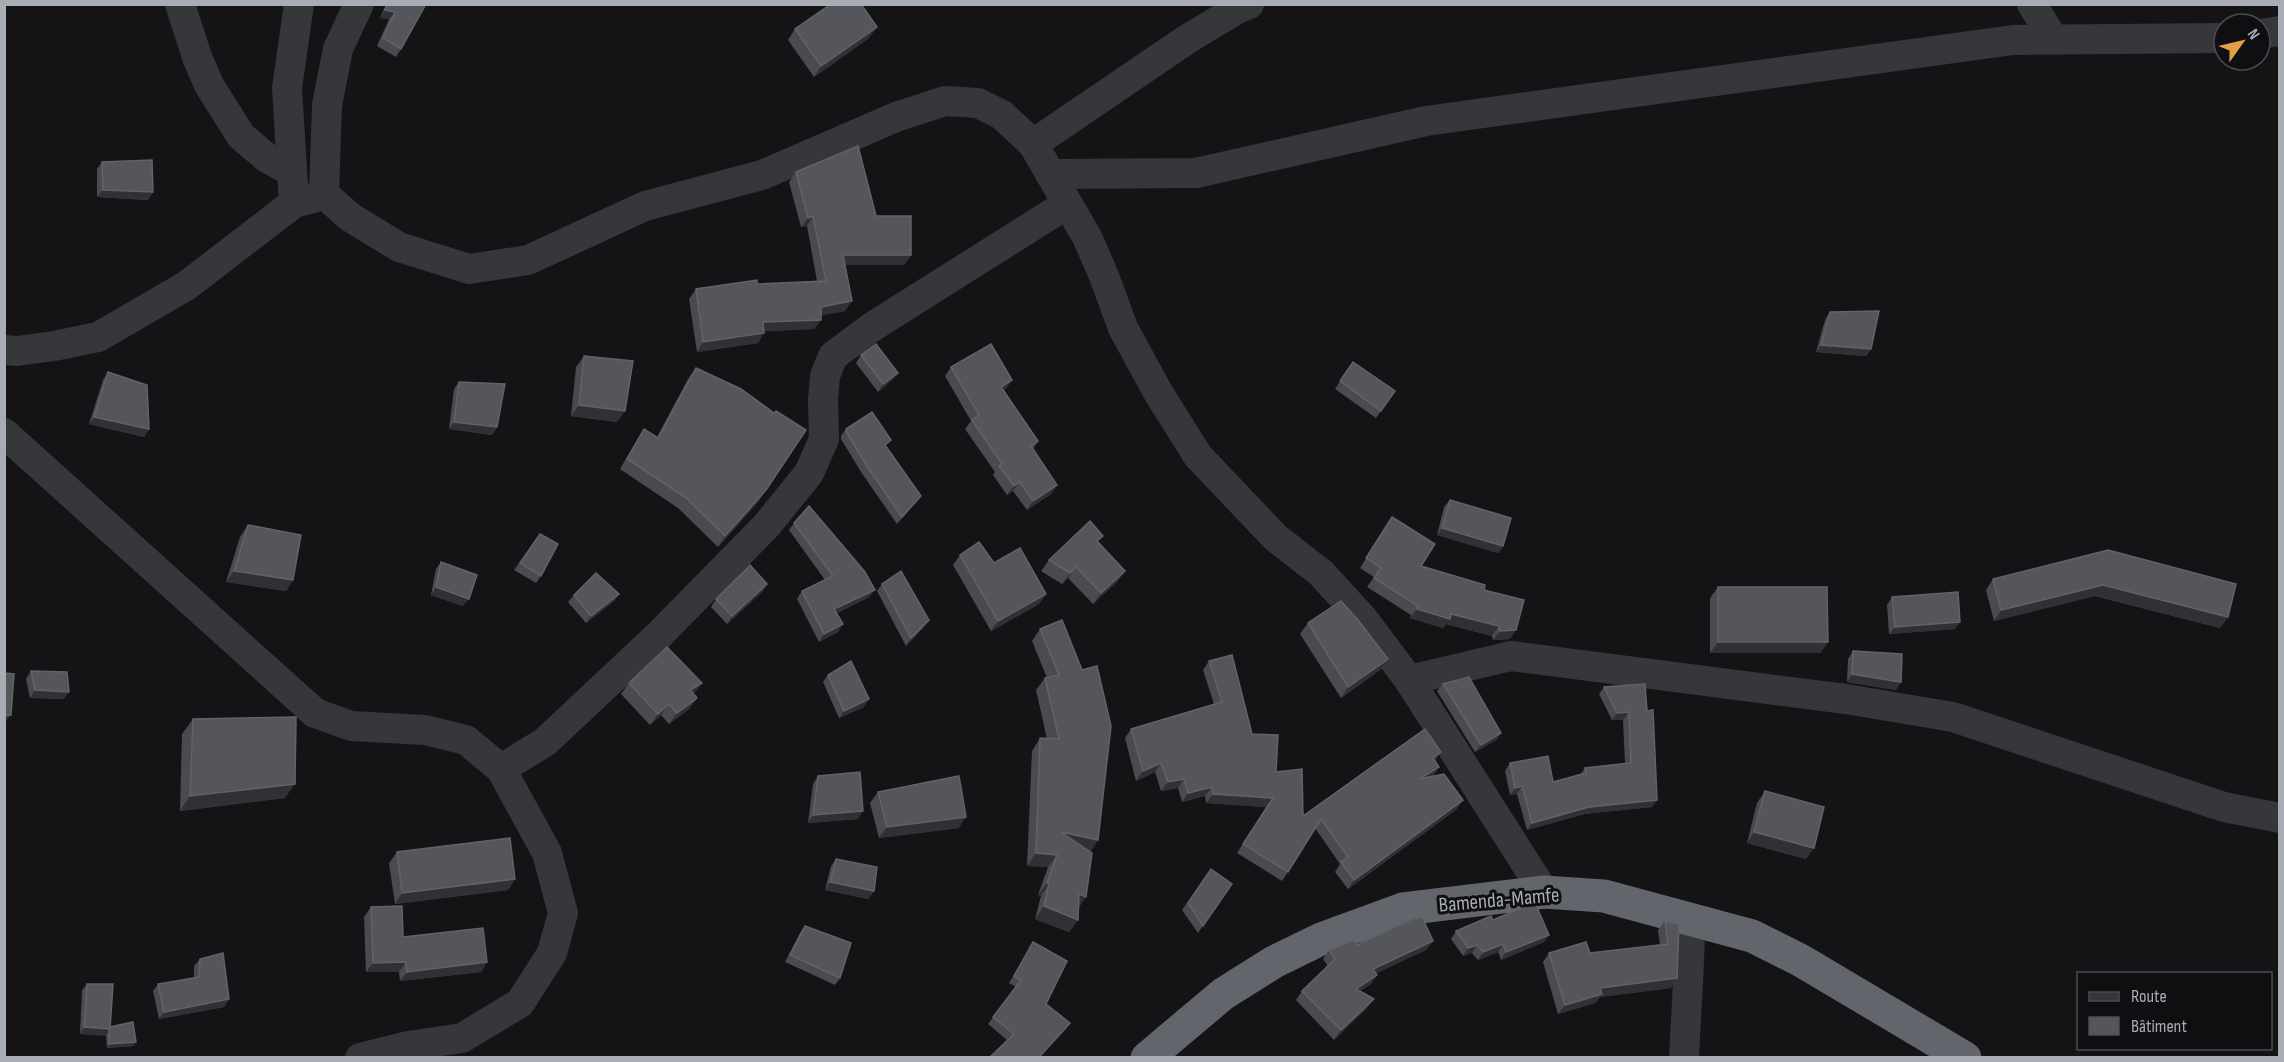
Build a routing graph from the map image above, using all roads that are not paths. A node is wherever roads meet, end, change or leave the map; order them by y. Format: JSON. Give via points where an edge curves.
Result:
{"nodes":[{"id":1,"x":180,"y":4,"type":"edge"},
{"id":2,"x":299,"y":4,"type":"edge"},
{"id":3,"x":359,"y":4,"type":"edge"},
{"id":4,"x":1249,"y":4,"type":"edge"},
{"id":5,"x":2032,"y":4,"type":"edge"},
{"id":6,"x":2212,"y":38,"type":"edge"},
{"id":7,"x":2053,"y":39,"type":"junction"},
{"id":8,"x":1033,"y":144,"type":"junction"},
{"id":9,"x":291,"y":171,"type":"junction"},
{"id":10,"x":1050,"y":174,"type":"junction"},
{"id":11,"x":324,"y":194,"type":"junction"},
{"id":12,"x":294,"y":203,"type":"junction"},
{"id":13,"x":1067,"y":204,"type":"junction"},
{"id":14,"x":4,"y":350,"type":"edge"},
{"id":15,"x":4,"y":433,"type":"edge"},
{"id":16,"x":1409,"y":680,"type":"junction"},
{"id":17,"x":501,"y":769,"type":"junction"},
{"id":18,"x":2280,"y":818,"type":"edge"},
{"id":19,"x":1545,"y":892,"type":"junction"},
{"id":20,"x":1690,"y":920,"type":"junction"},
{"id":21,"x":360,"y":1058,"type":"edge"},
{"id":22,"x":1147,"y":1058,"type":"edge"},
{"id":23,"x":1684,"y":1058,"type":"edge"},
{"id":24,"x":1965,"y":1058,"type":"edge"}],
"edges":[{"from":1,"to":9,"type":"street","via":[[209,85],[241,136],[267,158]]},
{"from":2,"to":9,"type":"street","via":[[287,88]]},
{"from":3,"to":11,"type":"street","via":[[338,49],[327,105]]},
{"from":4,"to":8,"type":"street","via":[[1186,40]]},
{"from":5,"to":7,"type":"street"},
{"from":6,"to":7,"type":"street"},
{"from":7,"to":10,"type":"street","via":[[2013,40],[1426,122],[1196,173]]},
{"from":8,"to":10,"type":"street"},
{"from":8,"to":11,"type":"street","via":[[1002,115],[978,103],[945,101],[896,117],[762,175],[645,206],[528,260],[469,269],[399,247],[350,217]]},
{"from":9,"to":12,"type":"street"},
{"from":10,"to":13,"type":"street"},
{"from":11,"to":12,"type":"street"},
{"from":12,"to":14,"type":"street","via":[[186,286],[98,336],[54,346]]},
{"from":13,"to":16,"type":"street","via":[[1091,247],[1123,328],[1198,456],[1276,538],[1321,573],[1364,620]]},
{"from":13,"to":17,"type":"street","via":[[872,327],[833,356],[825,376],[824,439],[809,472],[767,525],[659,635],[545,742]]},
{"from":15,"to":17,"type":"street","via":[[315,712],[351,726],[425,730],[466,740]]},
{"from":16,"to":18,"type":"street","via":[[1511,656],[1846,699],[1953,717],[2224,807]]},
{"from":16,"to":19,"type":"street"},
{"from":17,"to":21,"type":"street","via":[[547,853],[563,913],[552,953],[520,1003],[462,1038]]},
{"from":19,"to":20,"type":"highway","name":"Bamenda-Mamfe","via":[[1604,896]]},
{"from":19,"to":22,"type":"highway","name":"Bamenda-Mamfe","via":[[1403,909],[1321,939],[1223,994]]},
{"from":20,"to":23,"type":"street"},
{"from":20,"to":24,"type":"highway","name":"Bamenda-Mamfe","via":[[1752,936],[1781,950]]}]}
